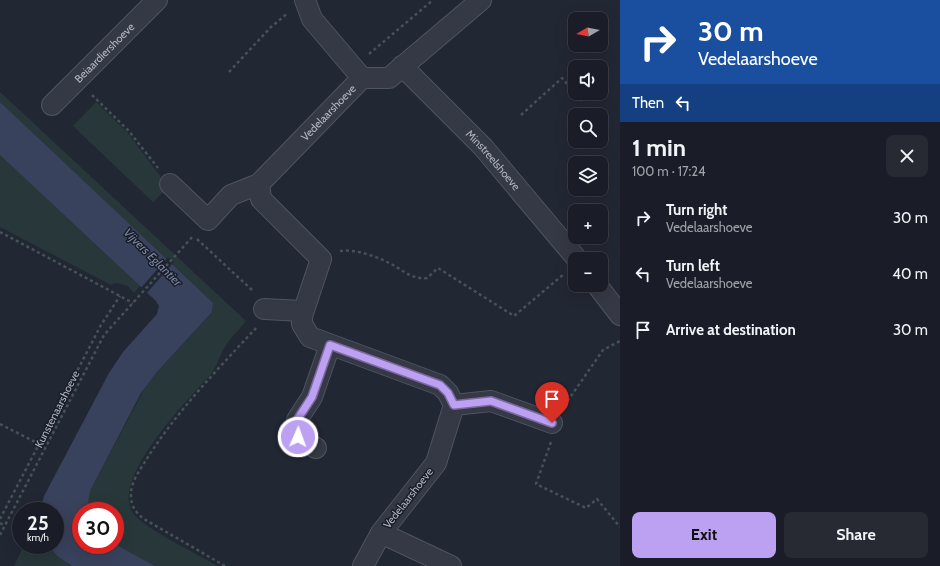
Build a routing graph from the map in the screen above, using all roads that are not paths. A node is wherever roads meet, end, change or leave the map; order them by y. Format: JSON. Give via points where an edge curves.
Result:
{"nodes":[{"id":1,"x":156,"y":0,"type":"edge"},
{"id":2,"x":305,"y":0,"type":"edge"},
{"id":3,"x":481,"y":0,"type":"edge"},
{"id":4,"x":402,"y":66,"type":"junction"},
{"id":5,"x":362,"y":78,"type":"junction"},
{"id":6,"x":52,"y":105,"type":"dead end"},
{"id":7,"x":170,"y":184,"type":"road end"},
{"id":8,"x":259,"y":184,"type":"junction"},
{"id":9,"x":568,"y":261,"type":"edge"},
{"id":10,"x":602,"y":292,"type":"edge"},
{"id":11,"x":264,"y":309,"type":"road end"},
{"id":12,"x":303,"y":311,"type":"junction"},
{"id":13,"x":620,"y":315,"type":"edge"},
{"id":14,"x":330,"y":345,"type":"junction"},
{"id":15,"x":454,"y":405,"type":"junction"},
{"id":16,"x":552,"y":423,"type":"road end"},
{"id":17,"x":316,"y":448,"type":"dead end"},
{"id":18,"x":381,"y":533,"type":"junction"},
{"id":19,"x":363,"y":566,"type":"edge"},
{"id":20,"x":451,"y":566,"type":"edge"}],
"edges":[{"from":1,"to":6,"type":"street","name":"Beiaardiershoeve"},
{"from":2,"to":5,"type":"street","via":[[312,19]]},
{"from":3,"to":4,"type":"street","name":"Vedelaarshoeve"},
{"from":4,"to":5,"type":"street","name":"Vedelaarshoeve","via":[[390,78]]},
{"from":4,"to":9,"type":"street","name":"Minstreelshoeve","via":[[483,147]]},
{"from":5,"to":8,"type":"street","name":"Vedelaarshoeve"},
{"from":7,"to":8,"type":"street","name":"Vedelaarshoeve","via":[[208,220],[231,195]]},
{"from":8,"to":12,"type":"street","via":[[261,199],[321,259]]},
{"from":10,"to":13,"type":"street"},
{"from":11,"to":12,"type":"street"},
{"from":12,"to":14,"type":"street","via":[[302,321],[307,332],[314,339]]},
{"from":14,"to":15,"type":"street","via":[[440,385]]},
{"from":14,"to":17,"type":"street","via":[[312,397],[297,420],[298,437]]},
{"from":15,"to":16,"type":"street","via":[[491,401]]},
{"from":15,"to":18,"type":"street","name":"Vedelaarshoeve","via":[[436,463]]},
{"from":18,"to":19,"type":"street","name":"Vedelaarshoeve"},
{"from":18,"to":20,"type":"street"}]}
